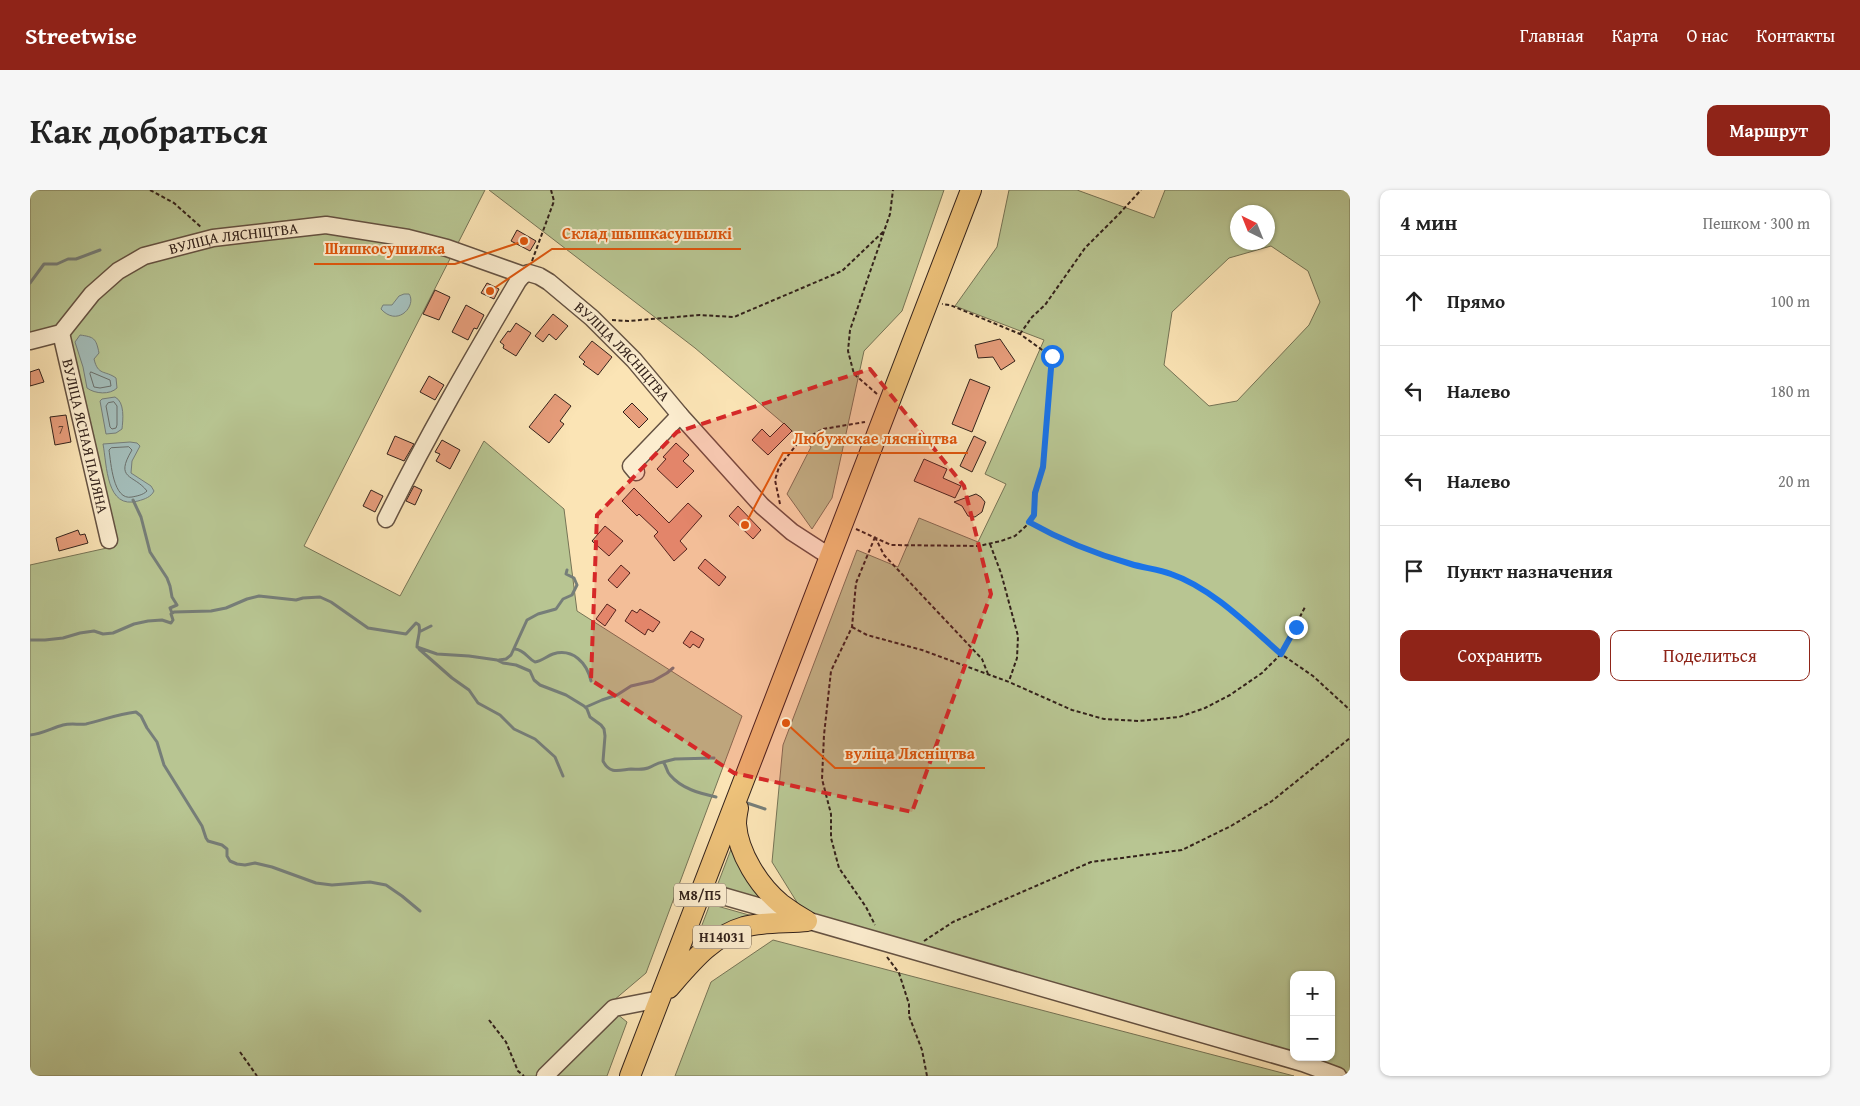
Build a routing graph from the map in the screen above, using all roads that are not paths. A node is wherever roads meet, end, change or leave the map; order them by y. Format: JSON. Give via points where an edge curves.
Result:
{"nodes":[{"id":1,"x":971,"y":190,"type":"edge"},
{"id":2,"x":526,"y":274,"type":"junction"},
{"id":3,"x":61,"y":332,"type":"junction"},
{"id":4,"x":30,"y":341,"type":"edge"},
{"id":5,"x":680,"y":415,"type":"junction"},
{"id":6,"x":636,"y":472,"type":"dead end"},
{"id":7,"x":386,"y":519,"type":"dead end"},
{"id":8,"x":110,"y":540,"type":"dead end"},
{"id":9,"x":829,"y":556,"type":"junction"},
{"id":10,"x":740,"y":792,"type":"junction"},
{"id":11,"x":702,"y":890,"type":"junction"},
{"id":12,"x":807,"y":921,"type":"junction"},
{"id":13,"x":660,"y":999,"type":"junction"},
{"id":14,"x":544,"y":1076,"type":"edge"},
{"id":15,"x":630,"y":1076,"type":"edge"},
{"id":16,"x":1338,"y":1076,"type":"edge"}],
"edges":[{"from":1,"to":9,"type":"main road","number":"М8/П5"},
{"from":2,"to":3,"type":"street","name":"ВУЛІЦА ЛЯСНІЦТВА","via":[[408,238],[326,226],[213,238],[144,256],[118,271],[92,294]]},
{"from":2,"to":5,"type":"street","name":"ВУЛІЦА ЛЯСНІЦТВА","via":[[549,282],[592,318],[634,360]]},
{"from":2,"to":7,"type":"street","via":[[518,281],[457,384]]},
{"from":3,"to":4,"type":"street"},
{"from":3,"to":8,"type":"street","name":"ВУЛІЦА ЯСНАЯ ПАЛЯНА"},
{"from":5,"to":6,"type":"street","via":[[630,466]]},
{"from":5,"to":9,"type":"street","name":"ВУЛІЦА ЛЯСНІЦТВА","via":[[771,515]]},
{"from":9,"to":10,"type":"main road","number":"М8/П5"},
{"from":10,"to":11,"type":"main road","number":"М8/П5"},
{"from":10,"to":12,"type":"main road","number":"Н14031","via":[[736,824],[751,868],[774,898]]},
{"from":11,"to":12,"type":"street","number":"Н14031"},
{"from":11,"to":13,"type":"main road","number":"М8/П5"},
{"from":12,"to":13,"type":"main road","number":"Н14031","via":[[745,926],[728,933],[700,954]]},
{"from":12,"to":16,"type":"street","number":"Н14031"},
{"from":13,"to":14,"type":"street","via":[[614,1008]]},
{"from":13,"to":15,"type":"main road","number":"М8/П5"}]}
